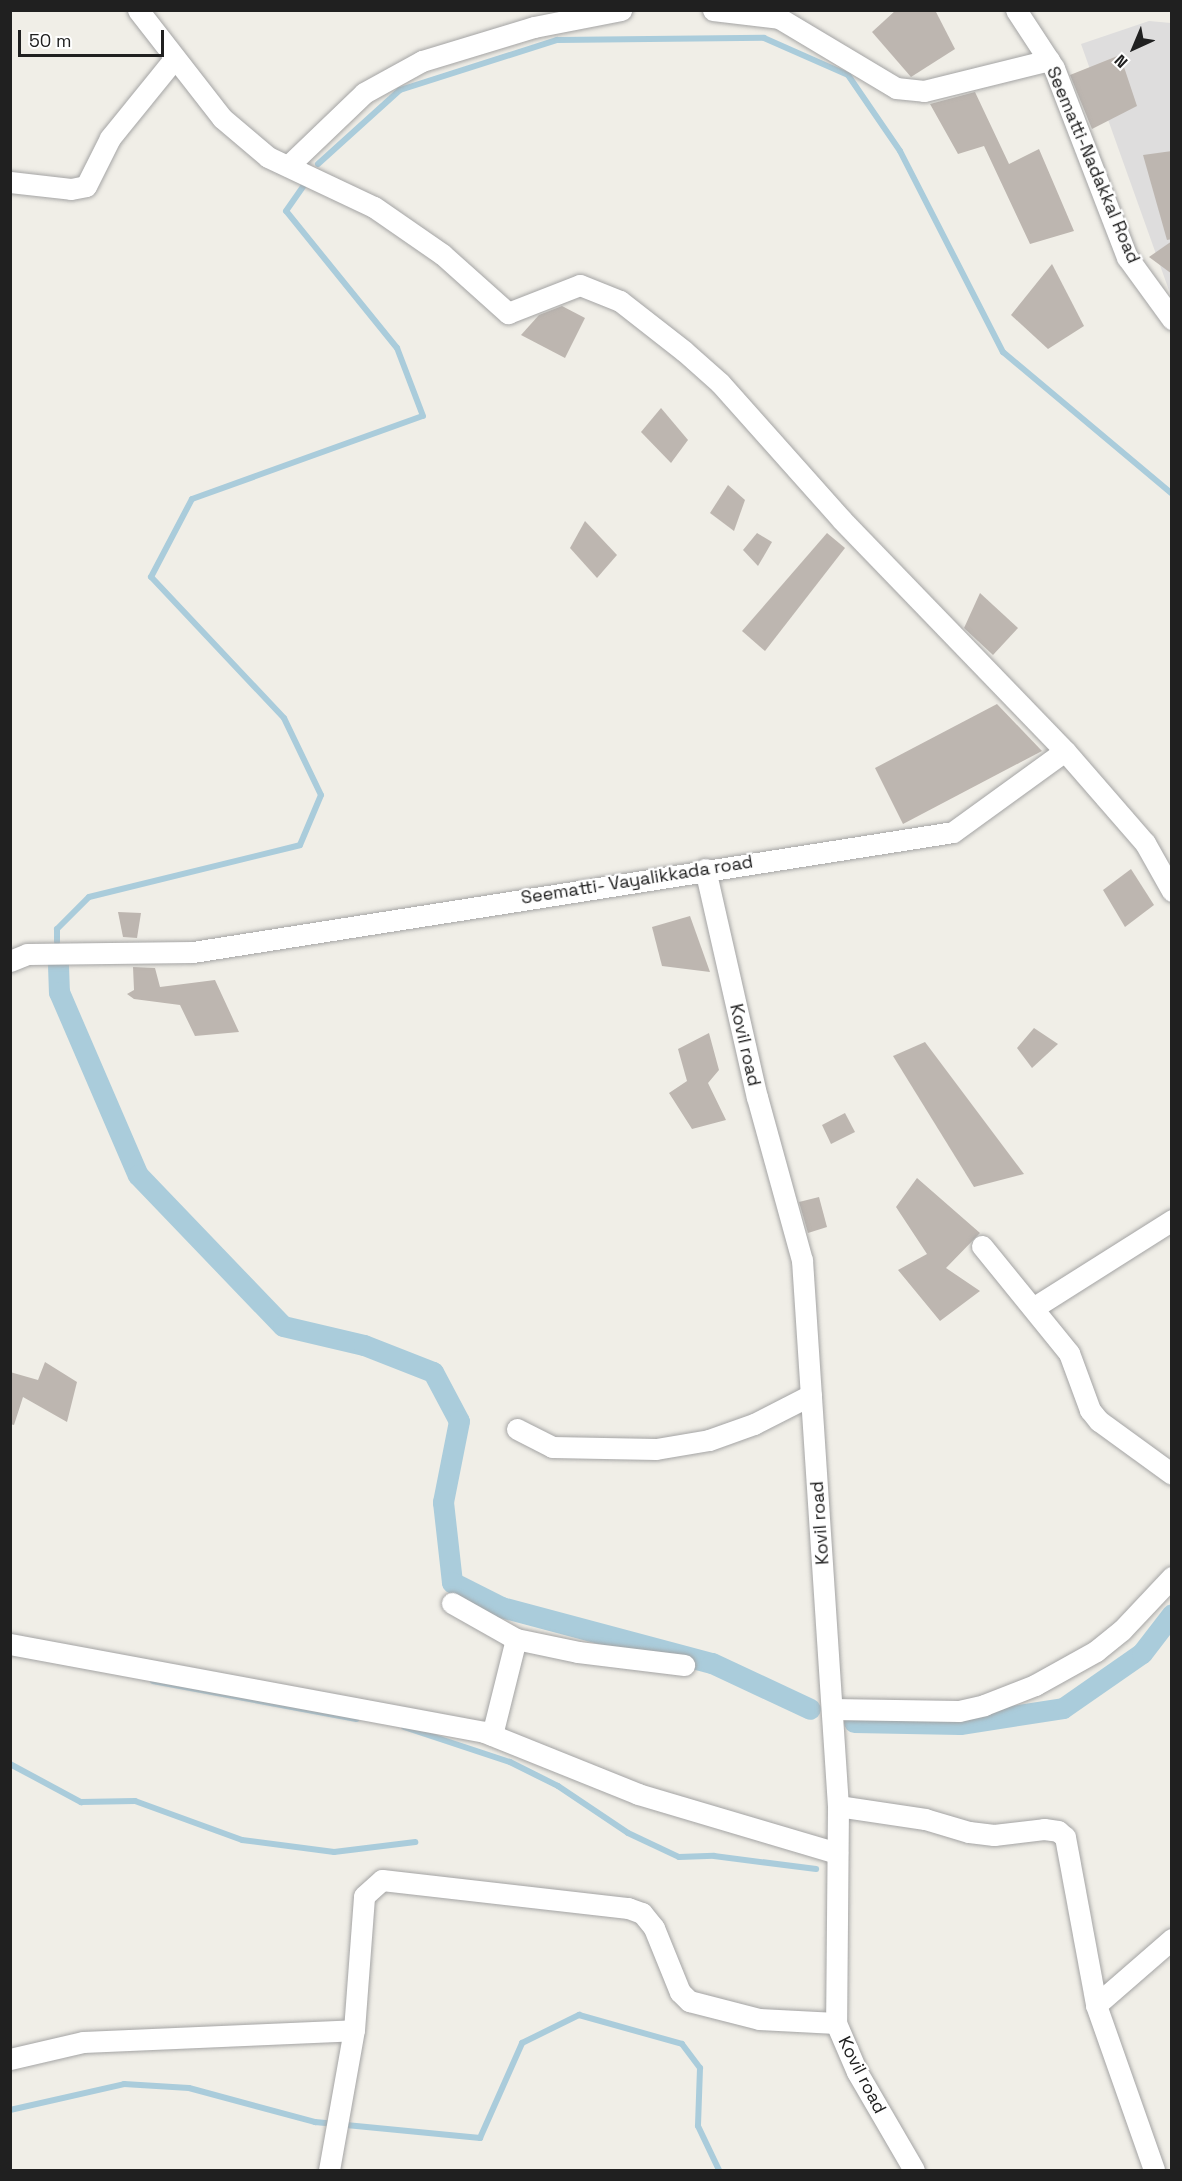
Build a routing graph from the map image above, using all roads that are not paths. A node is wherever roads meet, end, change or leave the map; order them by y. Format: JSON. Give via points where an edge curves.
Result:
{"nodes":[{"id":1,"x":138,"y":10,"type":"edge"},
{"id":2,"x":621,"y":10,"type":"edge"},
{"id":3,"x":713,"y":10,"type":"edge"},
{"id":4,"x":1016,"y":10,"type":"edge"},
{"id":5,"x":174,"y":59,"type":"junction"},
{"id":6,"x":1049,"y":60,"type":"junction"},
{"id":7,"x":288,"y":166,"type":"junction"},
{"id":8,"x":10,"y":182,"type":"edge"},
{"id":9,"x":1172,"y":318,"type":"edge"},
{"id":10,"x":1065,"y":751,"type":"junction"},
{"id":11,"x":705,"y":869,"type":"junction"},
{"id":12,"x":1172,"y":891,"type":"edge"},
{"id":13,"x":10,"y":961,"type":"edge"},
{"id":14,"x":1172,"y":1220,"type":"edge"},
{"id":15,"x":982,"y":1246,"type":"dead end"},
{"id":16,"x":1033,"y":1308,"type":"junction"},
{"id":17,"x":811,"y":1395,"type":"junction"},
{"id":18,"x":517,"y":1429,"type":"dead end"},
{"id":19,"x":1172,"y":1474,"type":"edge"},
{"id":20,"x":1172,"y":1577,"type":"edge"},
{"id":21,"x":452,"y":1603,"type":"dead end"},
{"id":22,"x":516,"y":1639,"type":"junction"},
{"id":23,"x":10,"y":1644,"type":"edge"},
{"id":24,"x":684,"y":1665,"type":"dead end"},
{"id":25,"x":832,"y":1708,"type":"junction"},
{"id":26,"x":492,"y":1735,"type":"junction"},
{"id":27,"x":838,"y":1806,"type":"junction"},
{"id":28,"x":837,"y":1853,"type":"junction"},
{"id":29,"x":1172,"y":1940,"type":"edge"},
{"id":30,"x":1096,"y":2005,"type":"junction"},
{"id":31,"x":836,"y":2024,"type":"junction"},
{"id":32,"x":354,"y":2030,"type":"junction"},
{"id":33,"x":10,"y":2059,"type":"edge"},
{"id":34,"x":329,"y":2170,"type":"edge"},
{"id":35,"x":914,"y":2170,"type":"edge"},
{"id":36,"x":1154,"y":2170,"type":"edge"}],
"edges":[{"from":1,"to":5,"type":"street"},
{"from":2,"to":7,"type":"street","via":[[534,27],[422,61],[364,93]]},
{"from":3,"to":6,"type":"street","via":[[779,18],[896,88],[924,91]]},
{"from":4,"to":6,"type":"street","name":"Seematti-Nadakkal Road"},
{"from":5,"to":7,"type":"street","via":[[222,118],[268,157]]},
{"from":5,"to":8,"type":"street","via":[[110,138],[86,186],[70,189]]},
{"from":6,"to":9,"type":"street","name":"Seematti-Nadakkal Road","via":[[1127,257]]},
{"from":7,"to":10,"type":"street","via":[[374,207],[442,254],[507,313],[580,285],[620,301],[720,383],[842,520]]},
{"from":10,"to":11,"type":"street","name":"Seematti- Vayalikkada road","via":[[953,832]]},
{"from":10,"to":12,"type":"street","via":[[1144,843]]},
{"from":11,"to":13,"type":"street","name":"Seematti- Vayalikkada road","via":[[193,952],[27,954]]},
{"from":11,"to":17,"type":"street","name":"Kovil road","via":[[757,1097],[802,1260]]},
{"from":14,"to":16,"type":"street"},
{"from":15,"to":16,"type":"street"},
{"from":16,"to":19,"type":"street","via":[[1073,1359],[1090,1410],[1099,1421]]},
{"from":17,"to":18,"type":"street","via":[[754,1424],[709,1440],[656,1449],[552,1447]]},
{"from":17,"to":25,"type":"street","name":"Kovil road"},
{"from":20,"to":25,"type":"street","via":[[1122,1630],[1096,1651],[1035,1685],[984,1705],[958,1712]]},
{"from":21,"to":22,"type":"street"},
{"from":22,"to":24,"type":"street","via":[[578,1652]]},
{"from":22,"to":26,"type":"street"},
{"from":23,"to":26,"type":"street","via":[[281,1691]]},
{"from":25,"to":27,"type":"street","name":"Kovil road"},
{"from":26,"to":28,"type":"street","via":[[638,1794]]},
{"from":27,"to":28,"type":"street","name":"Kovil road"},
{"from":27,"to":30,"type":"street","via":[[994,1835],[1058,1831],[1069,1849],[1085,1961]]},
{"from":28,"to":31,"type":"street","name":"Kovil road"},
{"from":29,"to":30,"type":"street"},
{"from":30,"to":36,"type":"street"},
{"from":31,"to":32,"type":"street","via":[[759,2019],[689,2001],[680,1992],[654,1928],[642,1913],[628,1908],[382,1880],[374,1883],[364,1896]]},
{"from":31,"to":35,"type":"street","name":"Kovil road","via":[[857,2072]]},
{"from":32,"to":33,"type":"street","via":[[83,2042]]},
{"from":32,"to":34,"type":"street"}]}
